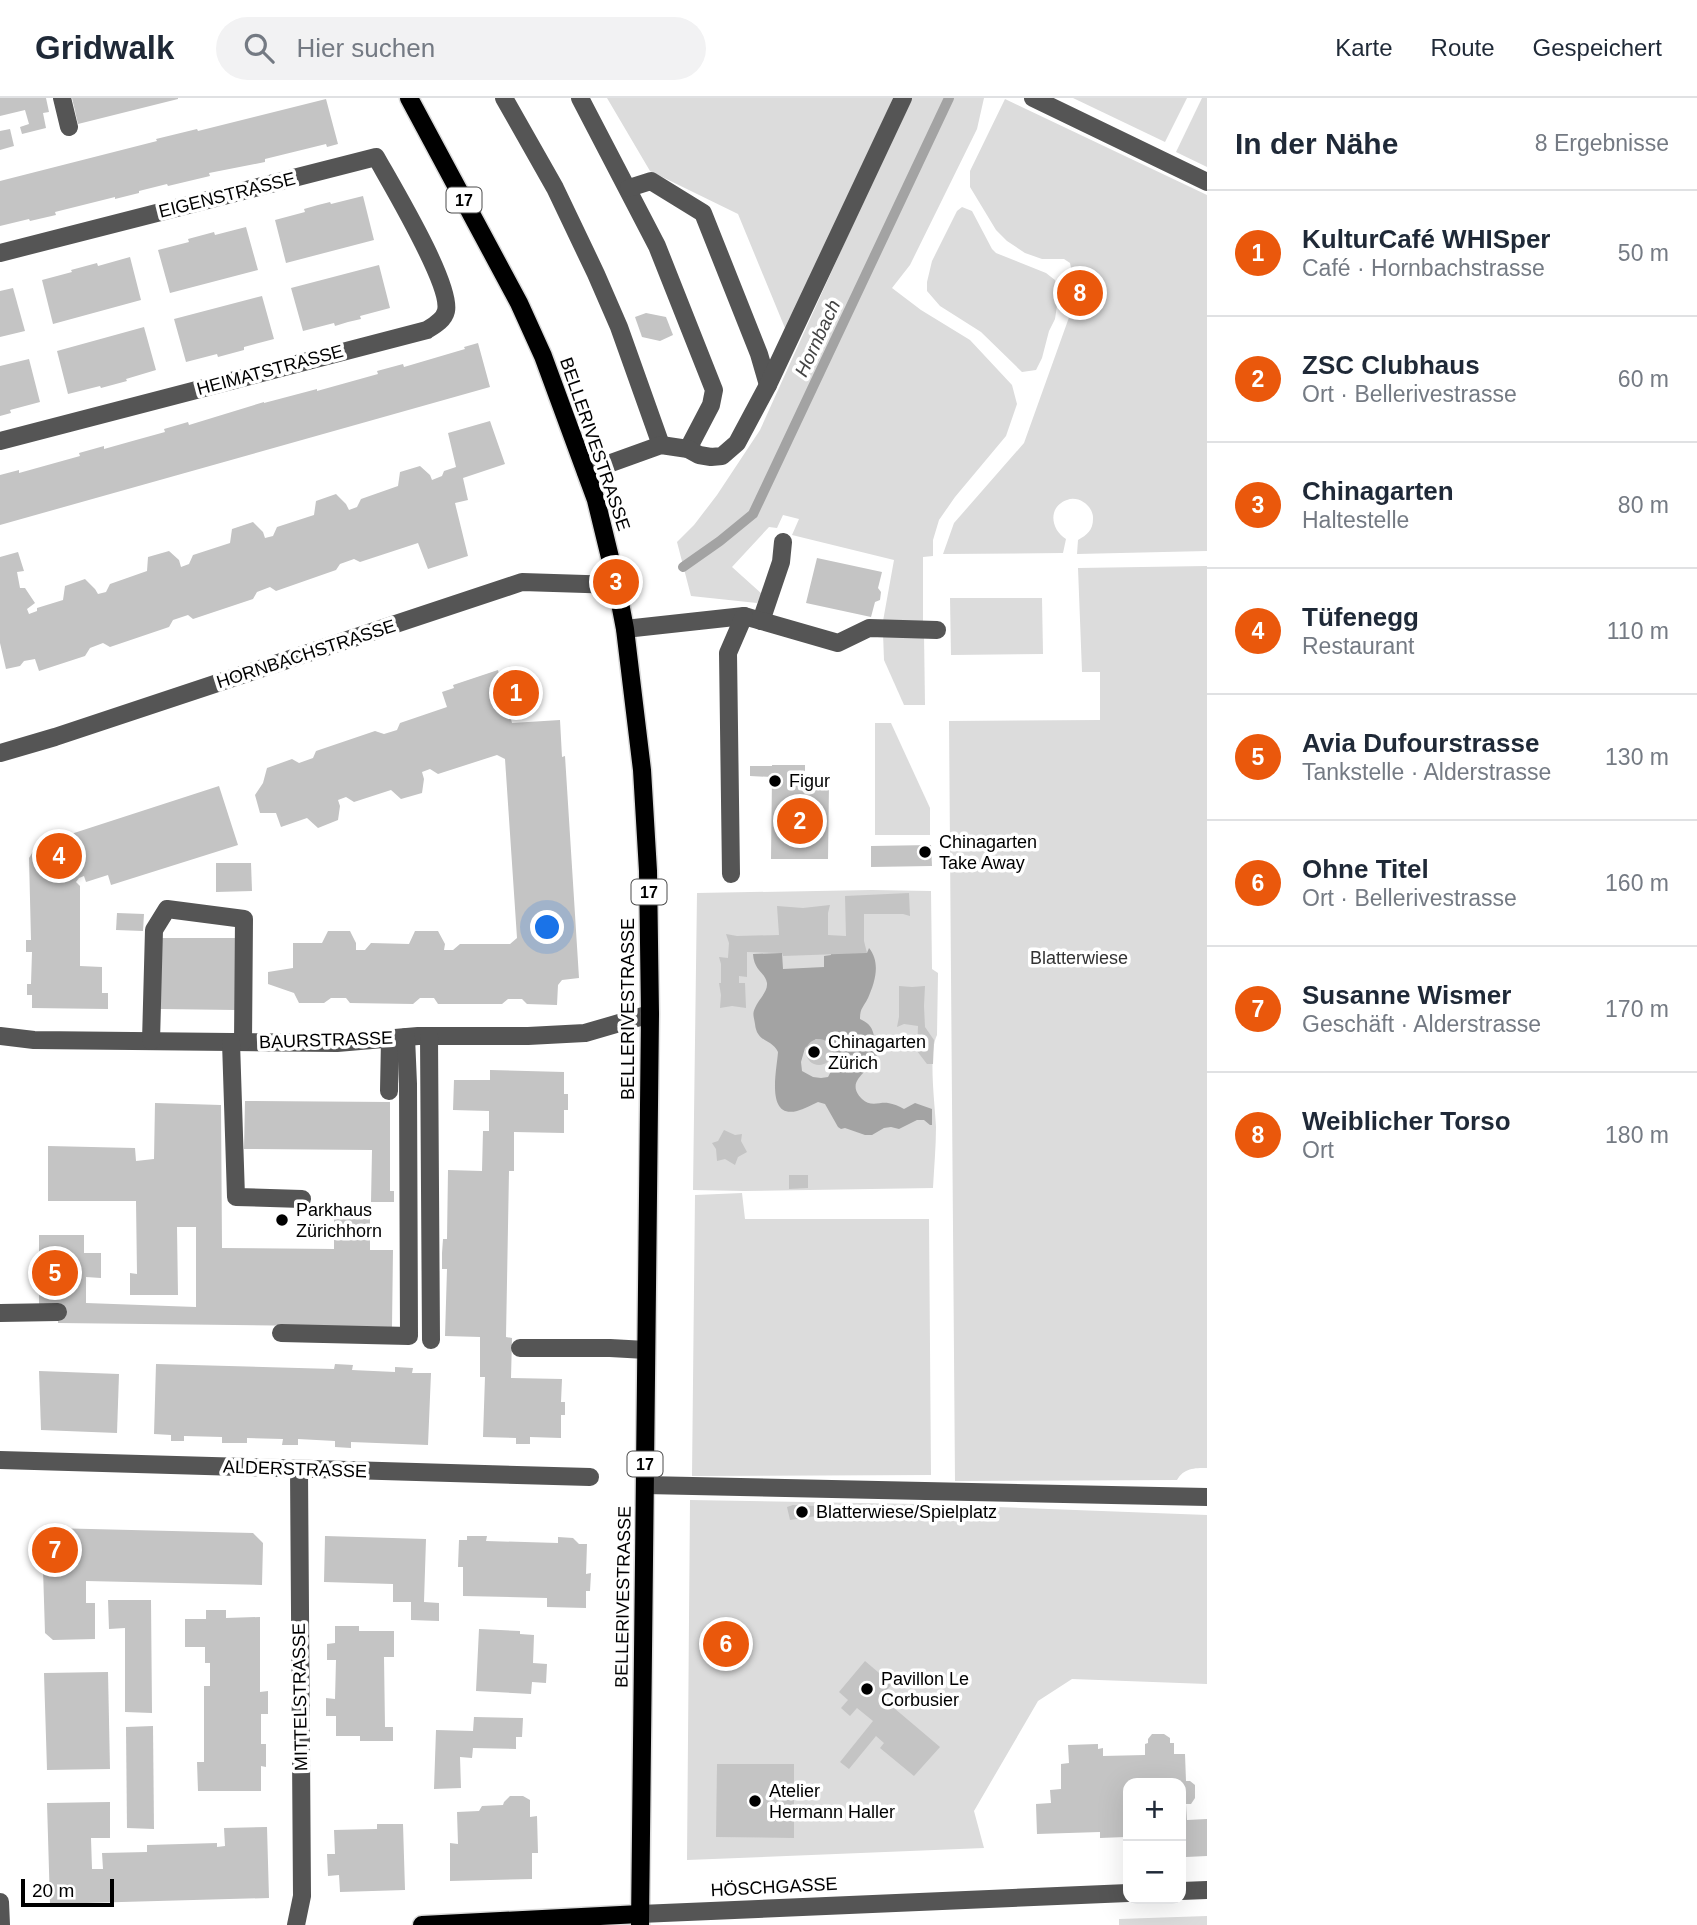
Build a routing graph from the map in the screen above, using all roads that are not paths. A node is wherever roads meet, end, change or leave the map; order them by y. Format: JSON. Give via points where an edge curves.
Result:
{"nodes":[{"id":1,"x":62,"y":98,"type":"edge"},
{"id":2,"x":409,"y":98,"type":"edge"},
{"id":3,"x":504,"y":98,"type":"edge"},
{"id":4,"x":580,"y":98,"type":"edge"},
{"id":5,"x":904,"y":98,"type":"edge"},
{"id":6,"x":1033,"y":98,"type":"edge"},
{"id":7,"x":69,"y":127,"type":"dead end"},
{"id":8,"x":1207,"y":182,"type":"edge"},
{"id":9,"x":629,"y":188,"type":"junction"},
{"id":10,"x":415,"y":228,"type":"joint"},
{"id":11,"x":0,"y":253,"type":"edge"},
{"id":12,"x":768,"y":385,"type":"junction"},
{"id":13,"x":0,"y":441,"type":"edge"},
{"id":14,"x":661,"y":445,"type":"junction"},
{"id":15,"x":688,"y":449,"type":"junction"},
{"id":16,"x":586,"y":472,"type":"junction"},
{"id":17,"x":783,"y":542,"type":"dead end"},
{"id":18,"x":617,"y":585,"type":"junction"},
{"id":19,"x":753,"y":618,"type":"junction"},
{"id":20,"x":625,"y":629,"type":"junction"},
{"id":21,"x":937,"y":630,"type":"dead end"},
{"id":22,"x":0,"y":754,"type":"edge"},
{"id":23,"x":731,"y":874,"type":"dead end"},
{"id":24,"x":650,"y":1014,"type":"junction"},
{"id":25,"x":0,"y":1036,"type":"edge"},
{"id":26,"x":429,"y":1036,"type":"junction"},
{"id":27,"x":398,"y":1038,"type":"junction"},
{"id":28,"x":151,"y":1041,"type":"junction"},
{"id":29,"x":237,"y":1042,"type":"junction"},
{"id":30,"x":389,"y":1091,"type":"dead end"},
{"id":31,"x":302,"y":1199,"type":"dead end"},
{"id":32,"x":0,"y":1312,"type":"edge"},
{"id":33,"x":58,"y":1312,"type":"dead end"},
{"id":34,"x":281,"y":1333,"type":"dead end"},
{"id":35,"x":431,"y":1340,"type":"dead end"},
{"id":36,"x":520,"y":1348,"type":"dead end"},
{"id":37,"x":646,"y":1350,"type":"junction"},
{"id":38,"x":0,"y":1460,"type":"edge"},
{"id":39,"x":299,"y":1469,"type":"junction"},
{"id":40,"x":590,"y":1477,"type":"dead end"},
{"id":41,"x":645,"y":1485,"type":"junction"},
{"id":42,"x":1207,"y":1497,"type":"edge"},
{"id":43,"x":1207,"y":1890,"type":"edge"},
{"id":44,"x":1186,"y":1891,"type":"edge"},
{"id":45,"x":1123,"y":1893,"type":"edge"},
{"id":46,"x":0,"y":1902,"type":"edge"},
{"id":47,"x":640,"y":1920,"type":"edge"},
{"id":48,"x":1,"y":1925,"type":"edge"},
{"id":49,"x":296,"y":1925,"type":"edge"},
{"id":50,"x":422,"y":1925,"type":"edge"}],
"edges":[{"from":1,"to":7,"type":"street"},
{"from":2,"to":16,"type":"main road","name":"BELLERIVESTRASSE","number":"17","via":[[519,303]]},
{"from":3,"to":14,"type":"street","via":[[555,188],[596,274]]},
{"from":4,"to":9,"type":"street"},
{"from":5,"to":12,"type":"street"},
{"from":6,"to":8,"type":"street"},
{"from":9,"to":12,"type":"street","via":[[651,181],[703,213]]},
{"from":9,"to":15,"type":"street","via":[[714,390]]},
{"from":10,"to":11,"type":"street","name":"EIGENSTRASSE","via":[[376,157]]},
{"from":10,"to":13,"type":"street","name":"HEIMATSTRASSE","via":[[444,288],[446,311],[440,322],[427,330]]},
{"from":12,"to":15,"type":"street","via":[[730,450],[711,457]]},
{"from":14,"to":15,"type":"street"},
{"from":14,"to":16,"type":"street"},
{"from":16,"to":18,"type":"main road","name":"BELLERIVESTRASSE","number":"17"},
{"from":17,"to":19,"type":"street","via":[[781,562]]},
{"from":18,"to":20,"type":"main road","name":"BELLERIVESTRASSE","number":"17"},
{"from":18,"to":22,"type":"street","name":"HORNBACHSTRASSE","via":[[522,582]]},
{"from":19,"to":20,"type":"street"},
{"from":19,"to":21,"type":"street","via":[[838,643],[869,628]]},
{"from":19,"to":23,"type":"street","via":[[728,653]]},
{"from":20,"to":24,"type":"main road","name":"BELLERIVESTRASSE","number":"17","via":[[642,770]]},
{"from":24,"to":26,"type":"street","name":"BAURSTRASSE","via":[[585,1033]]},
{"from":24,"to":37,"type":"main road","name":"BELLERIVESTRASSE","number":"17"},
{"from":25,"to":28,"type":"street","name":"BAURSTRASSE"},
{"from":26,"to":27,"type":"street","name":"BAURSTRASSE"},
{"from":26,"to":35,"type":"street"},
{"from":27,"to":29,"type":"street","name":"BAURSTRASSE"},
{"from":27,"to":30,"type":"street"},
{"from":27,"to":34,"type":"street","via":[[408,1084],[409,1336]]},
{"from":28,"to":29,"type":"street","name":"BAURSTRASSE"},
{"from":28,"to":29,"type":"street","via":[[154,930],[167,909],[244,919]]},
{"from":29,"to":31,"type":"street","via":[[236,1197]]},
{"from":32,"to":33,"type":"street"},
{"from":36,"to":37,"type":"street"},
{"from":37,"to":41,"type":"main road","name":"BELLERIVESTRASSE","number":"17"},
{"from":38,"to":39,"type":"street","name":"ALDERSTRASSE"},
{"from":39,"to":40,"type":"street","name":"ALDERSTRASSE"},
{"from":39,"to":49,"type":"street","name":"MITTELSTRASSE","via":[[302,1896]]},
{"from":41,"to":42,"type":"street"},
{"from":41,"to":47,"type":"main road","name":"BELLERIVESTRASSE","number":"17"},
{"from":43,"to":44,"type":"street"},
{"from":45,"to":47,"type":"street","name":"HÖSCHGASSE"},
{"from":46,"to":48,"type":"street"},
{"from":47,"to":50,"type":"main road","name":"HÖSCHGASSE"}]}
